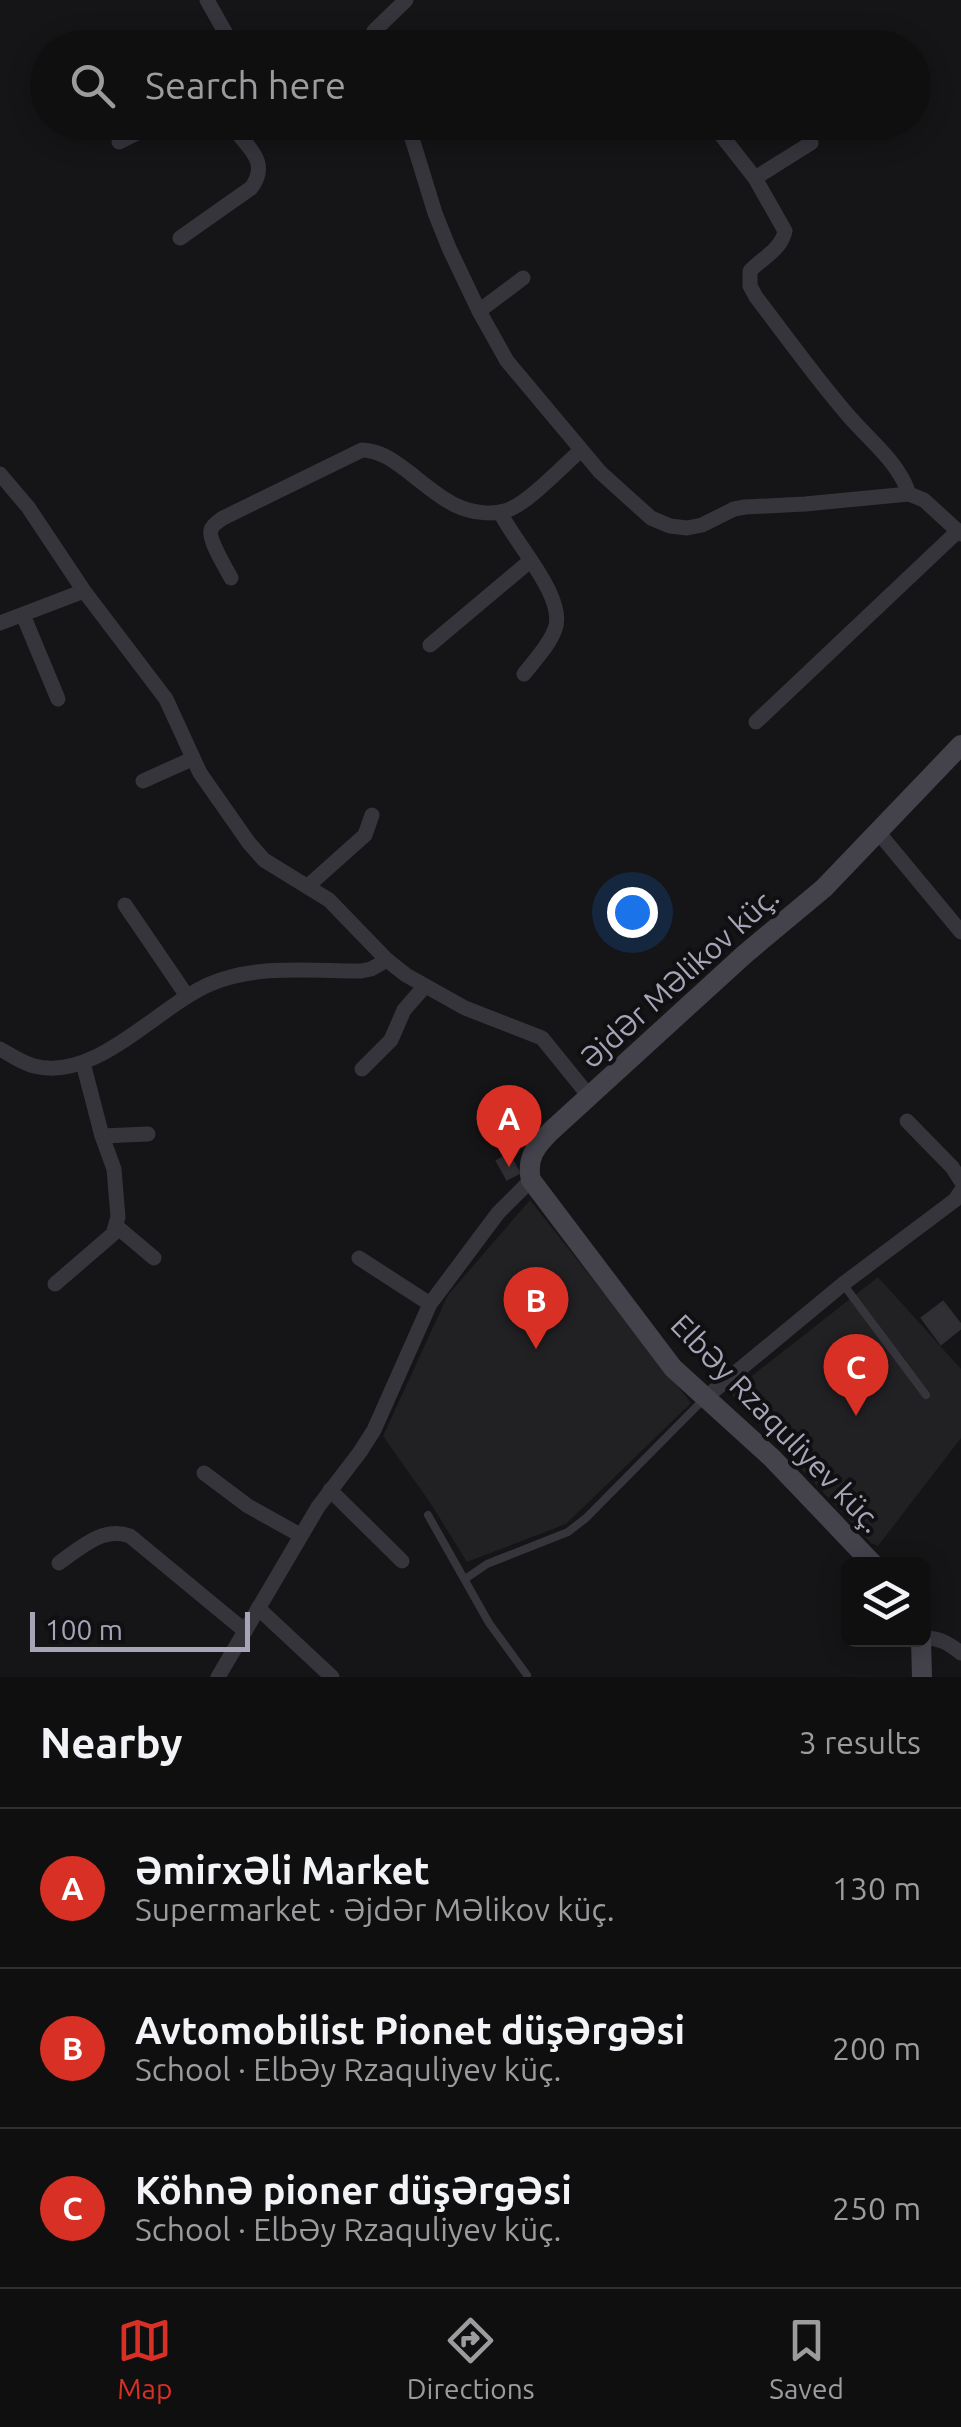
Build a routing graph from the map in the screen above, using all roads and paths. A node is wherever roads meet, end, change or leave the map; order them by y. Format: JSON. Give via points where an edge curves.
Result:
{"nodes":[{"id":1,"x":207,"y":0,"type":"edge"},
{"id":2,"x":406,"y":0,"type":"edge"},
{"id":3,"x":224,"y":30,"type":"edge"},
{"id":4,"x":376,"y":30,"type":"edge"},
{"id":5,"x":123,"y":140,"type":"edge"},
{"id":6,"x":243,"y":140,"type":"edge"},
{"id":7,"x":412,"y":140,"type":"edge"},
{"id":8,"x":726,"y":140,"type":"edge"},
{"id":9,"x":119,"y":142,"type":"dead end"},
{"id":10,"x":811,"y":143,"type":"dead end"},
{"id":11,"x":754,"y":178,"type":"junction"},
{"id":12,"x":180,"y":238,"type":"dead end"},
{"id":13,"x":523,"y":278,"type":"dead end"},
{"id":14,"x":479,"y":312,"type":"junction"},
{"id":15,"x":581,"y":450,"type":"junction"},
{"id":16,"x":0,"y":474,"type":"edge"},
{"id":17,"x":909,"y":494,"type":"junction"},
{"id":18,"x":500,"y":512,"type":"junction"},
{"id":19,"x":959,"y":532,"type":"edge"},
{"id":20,"x":530,"y":561,"type":"junction"},
{"id":21,"x":231,"y":578,"type":"dead end"},
{"id":22,"x":84,"y":591,"type":"junction"},
{"id":23,"x":23,"y":615,"type":"junction"},
{"id":24,"x":0,"y":623,"type":"edge"},
{"id":25,"x":430,"y":644,"type":"dead end"},
{"id":26,"x":524,"y":674,"type":"dead end"},
{"id":27,"x":58,"y":700,"type":"dead end"},
{"id":28,"x":756,"y":722,"type":"dead end"},
{"id":29,"x":961,"y":745,"type":"edge"},
{"id":30,"x":192,"y":760,"type":"junction"},
{"id":31,"x":143,"y":781,"type":"dead end"},
{"id":32,"x":372,"y":815,"type":"dead end"},
{"id":33,"x":878,"y":832,"type":"junction"},
{"id":34,"x":309,"y":885,"type":"junction"},
{"id":35,"x":125,"y":904,"type":"dead end"},
{"id":36,"x":961,"y":932,"type":"edge"},
{"id":37,"x":388,"y":960,"type":"junction"},
{"id":38,"x":424,"y":986,"type":"junction"},
{"id":39,"x":188,"y":996,"type":"junction"},
{"id":40,"x":0,"y":1049,"type":"edge"},
{"id":41,"x":83,"y":1062,"type":"junction"},
{"id":42,"x":362,"y":1069,"type":"dead end"},
{"id":43,"x":590,"y":1096,"type":"junction"},
{"id":44,"x":907,"y":1121,"type":"dead end"},
{"id":45,"x":148,"y":1134,"type":"dead end"},
{"id":46,"x":102,"y":1136,"type":"junction"},
{"id":47,"x":531,"y":1180,"type":"junction"},
{"id":48,"x":961,"y":1180,"type":"edge"},
{"id":49,"x":961,"y":1191,"type":"edge"},
{"id":50,"x":116,"y":1226,"type":"junction"},
{"id":51,"x":154,"y":1258,"type":"dead end"},
{"id":52,"x":359,"y":1258,"type":"dead end"},
{"id":53,"x":55,"y":1284,"type":"dead end"},
{"id":54,"x":843,"y":1284,"type":"junction"},
{"id":55,"x":430,"y":1304,"type":"junction"},
{"id":56,"x":926,"y":1395,"type":"dead end"},
{"id":57,"x":705,"y":1398,"type":"junction"},
{"id":58,"x":204,"y":1474,"type":"dead end"},
{"id":59,"x":330,"y":1490,"type":"junction"},
{"id":60,"x":428,"y":1514,"type":"dead end"},
{"id":61,"x":300,"y":1535,"type":"junction"},
{"id":62,"x":865,"y":1557,"type":"edge"},
{"id":63,"x":402,"y":1561,"type":"dead end"},
{"id":64,"x":59,"y":1563,"type":"dead end"},
{"id":65,"x":465,"y":1579,"type":"junction"},
{"id":66,"x":258,"y":1608,"type":"junction"},
{"id":67,"x":245,"y":1631,"type":"junction"},
{"id":68,"x":931,"y":1638,"type":"edge"},
{"id":69,"x":922,"y":1647,"type":"edge"},
{"id":70,"x":961,"y":1652,"type":"edge"},
{"id":71,"x":527,"y":1674,"type":"dead end"},
{"id":72,"x":218,"y":1677,"type":"edge"},
{"id":73,"x":332,"y":1677,"type":"edge"},
{"id":74,"x":922,"y":1677,"type":"edge"}],
"edges":[{"from":1,"to":3,"type":"street"},
{"from":2,"to":4,"type":"street"},
{"from":5,"to":9,"type":"street"},
{"from":6,"to":12,"type":"street","via":[[258,159],[258,180]]},
{"from":7,"to":14,"type":"street","via":[[435,214]]},
{"from":8,"to":11,"type":"street"},
{"from":10,"to":11,"type":"street"},
{"from":11,"to":17,"type":"street","via":[[785,232],[750,271],[750,286],[895,465]]},
{"from":13,"to":14,"type":"street"},
{"from":14,"to":15,"type":"street","via":[[507,360]]},
{"from":15,"to":17,"type":"street","via":[[624,496],[670,526],[702,524],[745,507]]},
{"from":15,"to":18,"type":"street","via":[[523,501]]},
{"from":16,"to":22,"type":"street"},
{"from":17,"to":19,"type":"street"},
{"from":18,"to":20,"type":"street"},
{"from":18,"to":21,"type":"street","via":[[459,508],[386,455],[362,450],[212,526],[211,540]]},
{"from":19,"to":28,"type":"street"},
{"from":20,"to":25,"type":"street"},
{"from":20,"to":26,"type":"street","via":[[557,620]]},
{"from":22,"to":23,"type":"street"},
{"from":22,"to":30,"type":"street","via":[[166,699]]},
{"from":23,"to":24,"type":"street"},
{"from":23,"to":27,"type":"street"},
{"from":29,"to":33,"type":"street","name":"Əjdər Məlikov küç."},
{"from":30,"to":31,"type":"street"},
{"from":30,"to":34,"type":"street","via":[[249,844],[278,870]]},
{"from":32,"to":34,"type":"street","via":[[364,835]]},
{"from":33,"to":36,"type":"street"},
{"from":33,"to":43,"type":"street","name":"Əjdər Məlikov küç."},
{"from":34,"to":37,"type":"street"},
{"from":35,"to":39,"type":"street"},
{"from":37,"to":38,"type":"street"},
{"from":37,"to":39,"type":"street","via":[[361,971],[245,974]]},
{"from":38,"to":42,"type":"street","via":[[390,1040]]},
{"from":38,"to":43,"type":"street","via":[[542,1038]]},
{"from":39,"to":41,"type":"street"},
{"from":40,"to":41,"type":"street","via":[[36,1066]]},
{"from":41,"to":46,"type":"street"},
{"from":43,"to":47,"type":"street","name":"Əjdər Məlikov küç.","via":[[538,1144],[530,1157]]},
{"from":44,"to":48,"type":"street"},
{"from":45,"to":46,"type":"street"},
{"from":46,"to":50,"type":"street","via":[[114,1169]]},
{"from":47,"to":55,"type":"street","name":"Əjdər Məlikov küç."},
{"from":47,"to":57,"type":"street","name":"Elbəy Rzaquliyev küç.","via":[[673,1368]]},
{"from":49,"to":54,"type":"street"},
{"from":50,"to":51,"type":"street"},
{"from":50,"to":53,"type":"street"},
{"from":52,"to":55,"type":"street"},
{"from":54,"to":56,"type":"lane"},
{"from":54,"to":57,"type":"street"},
{"from":55,"to":59,"type":"street","name":"Əjdər Məlikov küç.","via":[[374,1430]]},
{"from":57,"to":62,"type":"street","name":"Elbəy Rzaquliyev küç."},
{"from":57,"to":65,"type":"lane","via":[[568,1532]]},
{"from":58,"to":61,"type":"street"},
{"from":59,"to":61,"type":"street","name":"Əjdər Məlikov küç."},
{"from":59,"to":63,"type":"street"},
{"from":60,"to":65,"type":"lane"},
{"from":61,"to":66,"type":"street","name":"Əjdər Məlikov küç."},
{"from":64,"to":67,"type":"street","via":[[106,1534],[122,1533]]},
{"from":65,"to":71,"type":"lane"},
{"from":66,"to":67,"type":"street","name":"Əjdər Məlikov küç."},
{"from":66,"to":73,"type":"street"},
{"from":67,"to":72,"type":"street","name":"Əjdər Məlikov küç."},
{"from":68,"to":70,"type":"street"},
{"from":69,"to":74,"type":"street"}]}
